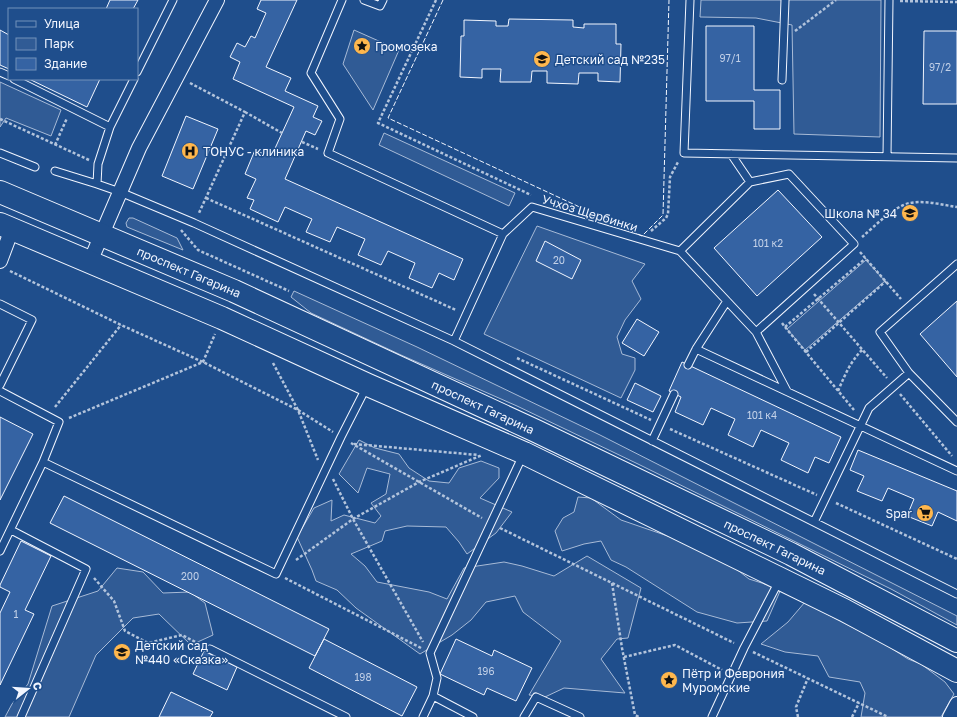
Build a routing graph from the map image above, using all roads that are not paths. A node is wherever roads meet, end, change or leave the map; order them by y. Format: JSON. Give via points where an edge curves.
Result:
{"nodes":[{"id":1,"x":173,"y":0,"type":"edge"},
{"id":2,"x":217,"y":0,"type":"edge"},
{"id":3,"x":342,"y":0,"type":"edge"},
{"id":4,"x":364,"y":0,"type":"edge"},
{"id":5,"x":383,"y":0,"type":"edge"},
{"id":6,"x":690,"y":0,"type":"edge"},
{"id":7,"x":785,"y":0,"type":"edge"},
{"id":8,"x":889,"y":0,"type":"edge"},
{"id":9,"x":138,"y":70,"type":"edge"},
{"id":10,"x":16,"y":80,"type":"edge"},
{"id":11,"x":134,"y":80,"type":"edge"},
{"id":12,"x":782,"y":80,"type":"dead end"},
{"id":13,"x":110,"y":128,"type":"junction"},
{"id":14,"x":0,"y":153,"type":"edge"},
{"id":15,"x":731,"y":154,"type":"junction"},
{"id":16,"x":887,"y":156,"type":"junction"},
{"id":17,"x":957,"y":158,"type":"edge"},
{"id":18,"x":35,"y":167,"type":"dead end"},
{"id":19,"x":55,"y":171,"type":"dead end"},
{"id":20,"x":750,"y":182,"type":"junction"},
{"id":21,"x":97,"y":184,"type":"junction"},
{"id":22,"x":0,"y":192,"type":"edge"},
{"id":23,"x":120,"y":192,"type":"junction"},
{"id":24,"x":6,"y":227,"type":"edge"},
{"id":25,"x":503,"y":234,"type":"junction"},
{"id":26,"x":101,"y":236,"type":"junction"},
{"id":27,"x":680,"y":251,"type":"junction"},
{"id":28,"x":90,"y":262,"type":"junction"},
{"id":29,"x":957,"y":264,"type":"edge"},
{"id":30,"x":4,"y":265,"type":"edge"},
{"id":31,"x":727,"y":301,"type":"junction"},
{"id":32,"x":0,"y":304,"type":"edge"},
{"id":33,"x":756,"y":332,"type":"junction"},
{"id":34,"x":454,"y":341,"type":"junction"},
{"id":35,"x":696,"y":349,"type":"junction"},
{"id":36,"x":688,"y":365,"type":"dead end"},
{"id":37,"x":909,"y":373,"type":"junction"},
{"id":38,"x":0,"y":385,"type":"edge"},
{"id":39,"x":368,"y":385,"type":"junction"},
{"id":40,"x":0,"y":391,"type":"edge"},
{"id":41,"x":787,"y":391,"type":"junction"},
{"id":42,"x":674,"y":394,"type":"dead end"},
{"id":43,"x":957,"y":422,"type":"edge"},
{"id":44,"x":861,"y":426,"type":"junction"},
{"id":45,"x":652,"y":441,"type":"junction"},
{"id":46,"x":524,"y":453,"type":"junction"},
{"id":47,"x":42,"y":462,"type":"junction"},
{"id":48,"x":957,"y":471,"type":"edge"},
{"id":49,"x":814,"y":522,"type":"junction"},
{"id":50,"x":11,"y":530,"type":"junction"},
{"id":51,"x":0,"y":551,"type":"edge"},
{"id":52,"x":780,"y":578,"type":"junction"},
{"id":53,"x":957,"y":594,"type":"edge"},
{"id":54,"x":957,"y":641,"type":"edge"},
{"id":55,"x":210,"y":649,"type":"road end"},
{"id":56,"x":957,"y":671,"type":"edge"},
{"id":57,"x":433,"y":696,"type":"junction"},
{"id":58,"x":957,"y":704,"type":"edge"},
{"id":59,"x":336,"y":714,"type":"edge"},
{"id":60,"x":21,"y":717,"type":"edge"},
{"id":61,"x":346,"y":717,"type":"edge"},
{"id":62,"x":423,"y":717,"type":"edge"},
{"id":63,"x":473,"y":717,"type":"edge"},
{"id":64,"x":524,"y":717,"type":"edge"},
{"id":65,"x":580,"y":717,"type":"edge"},
{"id":66,"x":712,"y":717,"type":"edge"},
{"id":67,"x":950,"y":717,"type":"edge"}],
"edges":[{"from":1,"to":9,"type":"lane"},
{"from":2,"to":23,"type":"street","via":[[139,148]]},
{"from":3,"to":25,"type":"lane","via":[[311,73],[340,120],[328,153]]},
{"from":4,"to":5,"type":"lane","via":[[380,6]]},
{"from":6,"to":15,"type":"lane","via":[[684,153]]},
{"from":7,"to":12,"type":"lane"},
{"from":8,"to":16,"type":"lane"},
{"from":10,"to":13,"type":"lane"},
{"from":11,"to":13,"type":"lane"},
{"from":13,"to":21,"type":"lane","via":[[98,164]]},
{"from":14,"to":18,"type":"lane"},
{"from":15,"to":16,"type":"lane"},
{"from":15,"to":20,"type":"lane"},
{"from":16,"to":17,"type":"lane"},
{"from":19,"to":21,"type":"lane"},
{"from":20,"to":27,"type":"lane"},
{"from":20,"to":33,"type":"lane","via":[[789,174],[854,244]]},
{"from":21,"to":23,"type":"lane"},
{"from":22,"to":26,"type":"main road","name":"проспект Гагарина"},
{"from":23,"to":26,"type":"street"},
{"from":23,"to":34,"type":"lane","via":[[194,222]]},
{"from":24,"to":28,"type":"main road","name":"проспект Гагарина"},
{"from":24,"to":30,"type":"street"},
{"from":25,"to":27,"type":"lane","name":"Учхоз Щербинки","via":[[532,207]]},
{"from":25,"to":34,"type":"lane"},
{"from":26,"to":28,"type":"street"},
{"from":26,"to":54,"type":"main road","name":"проспект Гагарина","via":[[234,291],[536,432],[791,554]]},
{"from":27,"to":31,"type":"lane"},
{"from":28,"to":39,"type":"main road","name":"проспект Гагарина","via":[[222,318]]},
{"from":29,"to":37,"type":"lane","via":[[880,332]]},
{"from":31,"to":33,"type":"lane"},
{"from":31,"to":35,"type":"lane"},
{"from":32,"to":38,"type":"lane","via":[[32,320]]},
{"from":33,"to":41,"type":"lane"},
{"from":34,"to":45,"type":"lane"},
{"from":35,"to":36,"type":"lane"},
{"from":35,"to":41,"type":"lane"},
{"from":37,"to":43,"type":"lane"},
{"from":37,"to":44,"type":"lane","via":[[869,408]]},
{"from":39,"to":46,"type":"main road","name":"проспект Гагарина"},
{"from":39,"to":47,"type":"lane","via":[[276,574]]},
{"from":40,"to":47,"type":"lane","via":[[59,422]]},
{"from":41,"to":44,"type":"lane"},
{"from":42,"to":45,"type":"lane"},
{"from":44,"to":48,"type":"lane"},
{"from":44,"to":49,"type":"lane"},
{"from":45,"to":49,"type":"lane"},
{"from":46,"to":52,"type":"main road","name":"проспект Гагарина"},
{"from":46,"to":57,"type":"lane","via":[[430,653],[437,678]]},
{"from":47,"to":50,"type":"lane"},
{"from":49,"to":53,"type":"lane"},
{"from":50,"to":51,"type":"lane"},
{"from":50,"to":60,"type":"lane","via":[[86,569]]},
{"from":52,"to":56,"type":"main road","name":"проспект Гагарина"},
{"from":52,"to":66,"type":"lane"},
{"from":55,"to":59,"type":"lane"},
{"from":57,"to":62,"type":"lane"},
{"from":57,"to":63,"type":"lane"},
{"from":58,"to":67,"type":"street"},
{"from":59,"to":61,"type":"lane"},
{"from":64,"to":65,"type":"lane","via":[[536,697]]}]}
